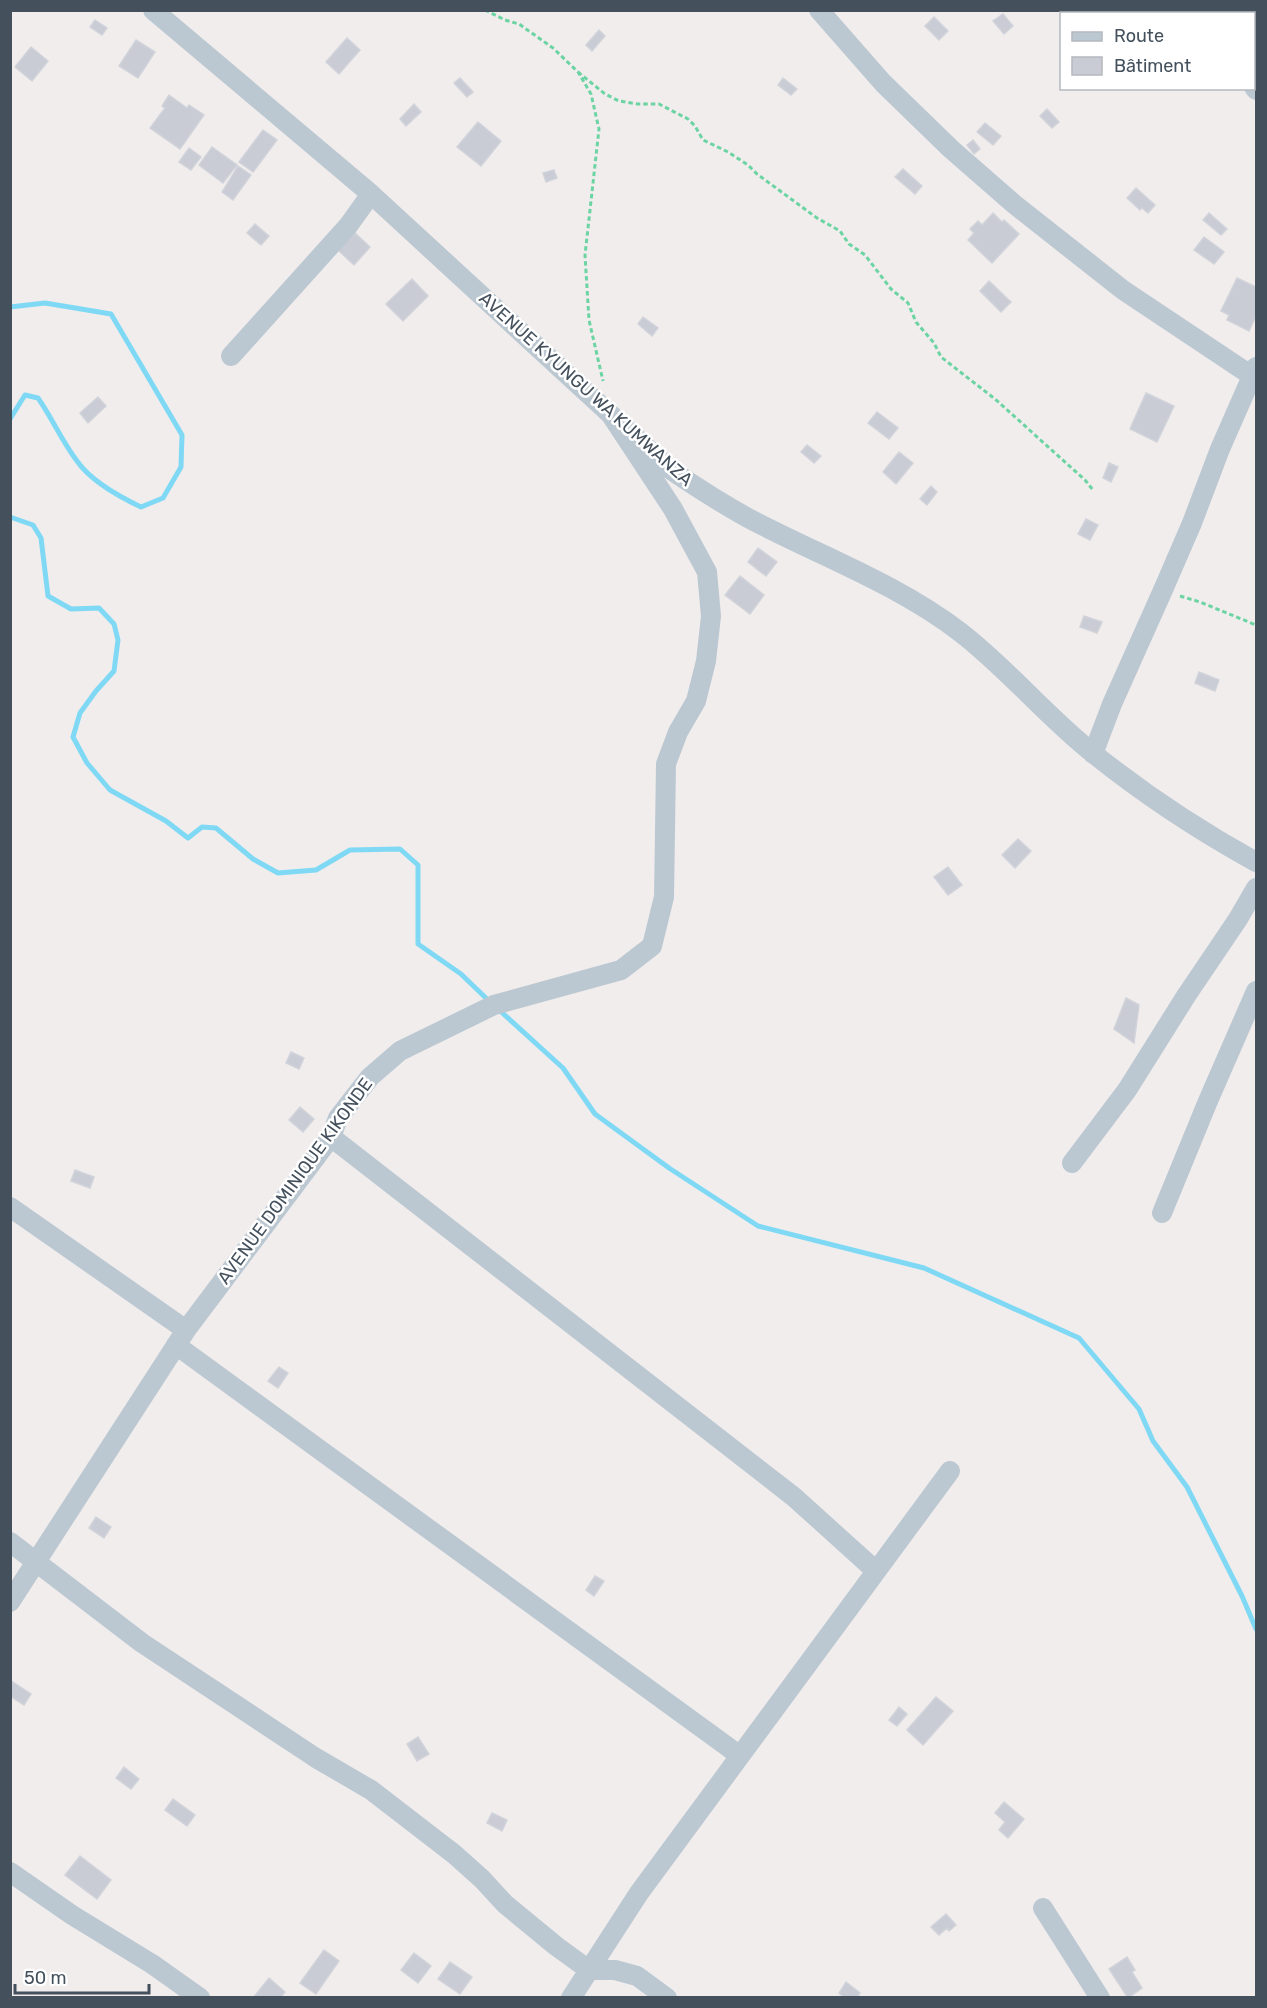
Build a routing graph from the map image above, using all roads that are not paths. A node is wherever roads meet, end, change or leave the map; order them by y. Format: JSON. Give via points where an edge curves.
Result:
{"nodes":[{"id":1,"x":153,"y":10,"type":"edge"},
{"id":2,"x":819,"y":10,"type":"edge"},
{"id":3,"x":371,"y":194,"type":"junction"},
{"id":4,"x":231,"y":356,"type":"dead end"},
{"id":5,"x":1254,"y":371,"type":"edge"},
{"id":6,"x":611,"y":415,"type":"junction"},
{"id":7,"x":1093,"y":754,"type":"junction"},
{"id":8,"x":1257,"y":862,"type":"edge"},
{"id":9,"x":1257,"y":888,"type":"edge"},
{"id":10,"x":1257,"y":991,"type":"edge"},
{"id":11,"x":331,"y":1137,"type":"junction"},
{"id":12,"x":1072,"y":1163,"type":"dead end"},
{"id":13,"x":10,"y":1207,"type":"edge"},
{"id":14,"x":1162,"y":1213,"type":"dead end"},
{"id":15,"x":181,"y":1337,"type":"junction"},
{"id":16,"x":950,"y":1471,"type":"dead end"},
{"id":17,"x":10,"y":1542,"type":"edge"},
{"id":18,"x":35,"y":1561,"type":"junction"},
{"id":19,"x":876,"y":1571,"type":"junction"},
{"id":20,"x":10,"y":1602,"type":"edge"},
{"id":21,"x":739,"y":1755,"type":"junction"},
{"id":22,"x":10,"y":1872,"type":"edge"},
{"id":23,"x":1043,"y":1908,"type":"dead end"},
{"id":24,"x":589,"y":1970,"type":"junction"},
{"id":25,"x":200,"y":1998,"type":"edge"},
{"id":26,"x":571,"y":1998,"type":"edge"},
{"id":27,"x":667,"y":1998,"type":"edge"},
{"id":28,"x":1100,"y":1998,"type":"edge"}],
"edges":[{"from":1,"to":3,"type":"street","name":"AVENUE KYUNGU WA KUMWANZA"},
{"from":2,"to":5,"type":"street","via":[[883,83],[1014,204],[1123,290]]},
{"from":3,"to":4,"type":"street","via":[[348,226]]},
{"from":3,"to":6,"type":"street","name":"AVENUE KYUNGU WA KUMWANZA"},
{"from":5,"to":7,"type":"street"},
{"from":6,"to":7,"type":"street","name":"AVENUE KYUNGU WA KUMWANZA","via":[[671,470],[707,495],[905,596],[959,631]]},
{"from":6,"to":11,"type":"street","name":"AVENUE DOMINIQUE KIKONDE","via":[[673,509],[707,572],[711,616],[696,701],[666,764],[664,897],[652,946],[621,970],[494,1005],[400,1051],[370,1077],[338,1118]]},
{"from":7,"to":8,"type":"street","name":"AVENUE KYUNGU WA KUMWANZA","via":[[1206,834]]},
{"from":9,"to":12,"type":"street","via":[[1127,1090]]},
{"from":10,"to":14,"type":"street"},
{"from":11,"to":15,"type":"street","name":"AVENUE DOMINIQUE KIKONDE"},
{"from":11,"to":19,"type":"street","via":[[794,1497]]},
{"from":13,"to":15,"type":"street"},
{"from":15,"to":18,"type":"street","name":"AVENUE DOMINIQUE KIKONDE"},
{"from":15,"to":21,"type":"street"},
{"from":16,"to":19,"type":"street"},
{"from":17,"to":18,"type":"street"},
{"from":18,"to":20,"type":"street","name":"AVENUE DOMINIQUE KIKONDE"},
{"from":18,"to":24,"type":"street","via":[[199,1682],[371,1790],[454,1854],[505,1904]]},
{"from":19,"to":21,"type":"street"},
{"from":21,"to":24,"type":"street","via":[[639,1893]]},
{"from":22,"to":25,"type":"street"},
{"from":23,"to":28,"type":"street"},
{"from":24,"to":26,"type":"street"},
{"from":24,"to":27,"type":"street","via":[[615,1970],[637,1976]]}]}
